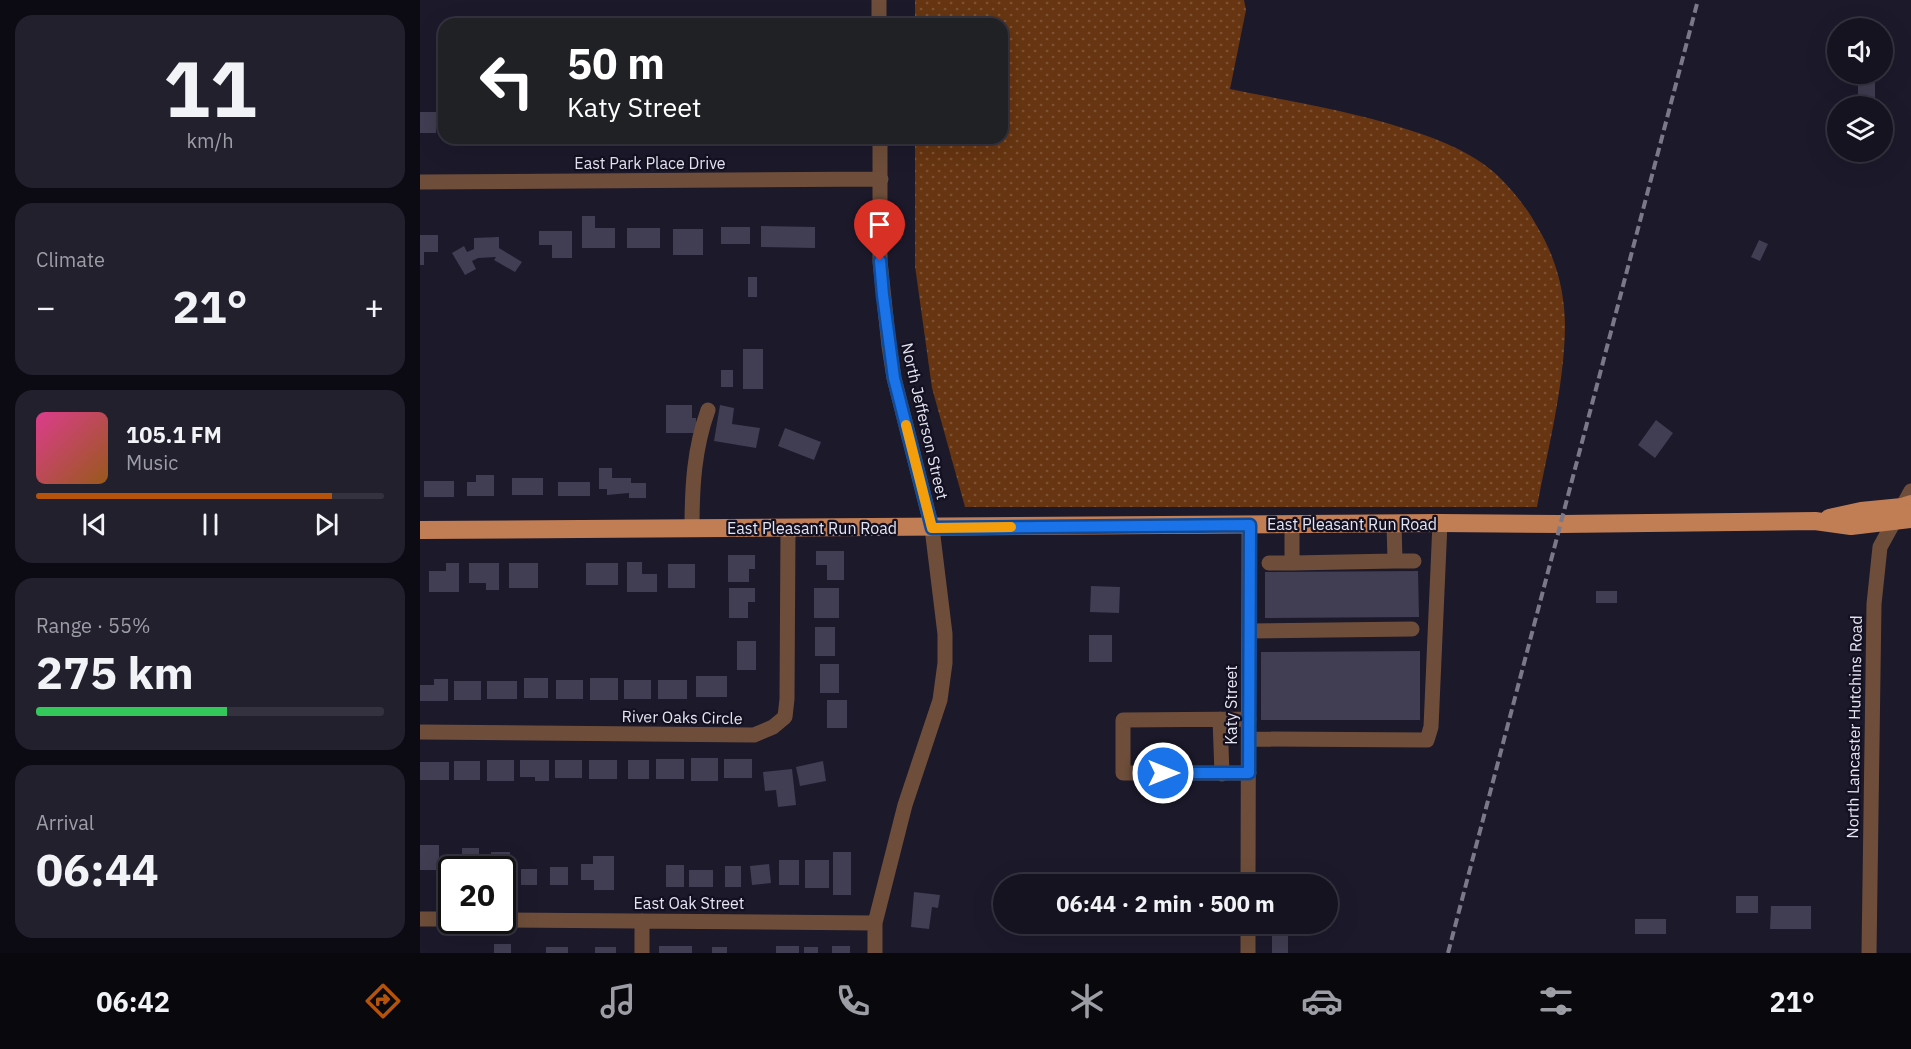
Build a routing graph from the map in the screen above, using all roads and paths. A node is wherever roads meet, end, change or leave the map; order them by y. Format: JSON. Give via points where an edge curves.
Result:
{"nodes":[{"id":1,"x":879,"y":0,"type":"edge"},
{"id":2,"x":879,"y":18,"type":"edge"},
{"id":3,"x":880,"y":144,"type":"edge"},
{"id":4,"x":881,"y":179,"type":"junction"},
{"id":5,"x":420,"y":182,"type":"edge"},
{"id":6,"x":708,"y":410,"type":"dead end"},
{"id":7,"x":1911,"y":491,"type":"edge"},
{"id":8,"x":1904,"y":513,"type":"edge"},
{"id":9,"x":1394,"y":524,"type":"junction"},
{"id":10,"x":1440,"y":524,"type":"junction"},
{"id":11,"x":1250,"y":525,"type":"junction"},
{"id":12,"x":1292,"y":525,"type":"junction"},
{"id":13,"x":692,"y":528,"type":"junction"},
{"id":14,"x":788,"y":528,"type":"junction"},
{"id":15,"x":932,"y":528,"type":"junction"},
{"id":16,"x":420,"y":530,"type":"edge"},
{"id":17,"x":1395,"y":561,"type":"junction"},
{"id":18,"x":1414,"y":561,"type":"dead end"},
{"id":19,"x":1292,"y":562,"type":"junction"},
{"id":20,"x":1269,"y":563,"type":"dead end"},
{"id":21,"x":1412,"y":629,"type":"dead end"},
{"id":22,"x":1249,"y":631,"type":"junction"},
{"id":23,"x":1220,"y":719,"type":"junction"},
{"id":24,"x":1249,"y":719,"type":"junction"},
{"id":25,"x":420,"y":732,"type":"edge"},
{"id":26,"x":1249,"y":740,"type":"junction"},
{"id":27,"x":1249,"y":773,"type":"junction"},
{"id":28,"x":1222,"y":774,"type":"junction"},
{"id":29,"x":1248,"y":874,"type":"edge"},
{"id":30,"x":420,"y":919,"type":"edge"},
{"id":31,"x":438,"y":919,"type":"edge"},
{"id":32,"x":516,"y":920,"type":"edge"},
{"id":33,"x":642,"y":921,"type":"junction"},
{"id":34,"x":875,"y":923,"type":"junction"},
{"id":35,"x":1248,"y":934,"type":"edge"},
{"id":36,"x":642,"y":953,"type":"edge"},
{"id":37,"x":875,"y":953,"type":"edge"},
{"id":38,"x":1248,"y":953,"type":"edge"},
{"id":39,"x":1869,"y":953,"type":"edge"}],
"edges":[{"from":1,"to":2,"type":"street"},
{"from":3,"to":4,"type":"street","name":"North Jefferson Street"},
{"from":4,"to":5,"type":"street","name":"East Park Place Drive"},
{"from":4,"to":15,"type":"street","name":"North Jefferson Street","via":[[880,261],[889,346]]},
{"from":6,"to":13,"type":"street","via":[[695,458]]},
{"from":7,"to":8,"type":"street","name":"North Lancaster Hutchins Road"},
{"from":8,"to":10,"type":"main road","name":"East Pleasant Run Road","via":[[1851,526],[1815,521]]},
{"from":8,"to":39,"type":"street","name":"North Lancaster Hutchins Road","via":[[1880,547],[1874,604]]},
{"from":9,"to":10,"type":"main road","name":"East Pleasant Run Road"},
{"from":9,"to":12,"type":"main road","name":"East Pleasant Run Road"},
{"from":9,"to":17,"type":"street"},
{"from":10,"to":26,"type":"street","via":[[1431,727],[1427,740]]},
{"from":11,"to":12,"type":"main road","name":"East Pleasant Run Road"},
{"from":11,"to":15,"type":"main road","name":"East Pleasant Run Road"},
{"from":11,"to":22,"type":"street","name":"Katy Street"},
{"from":12,"to":19,"type":"street"},
{"from":13,"to":14,"type":"main road","name":"East Pleasant Run Road"},
{"from":13,"to":16,"type":"main road","name":"East Pleasant Run Road"},
{"from":14,"to":15,"type":"main road","name":"East Pleasant Run Road"},
{"from":14,"to":25,"type":"street","name":"River Oaks Circle","via":[[787,699],[785,717],[773,726],[754,735]]},
{"from":15,"to":34,"type":"street","name":"North Jefferson Street","via":[[945,634],[940,700],[905,805]]},
{"from":17,"to":18,"type":"street"},
{"from":17,"to":19,"type":"street"},
{"from":19,"to":20,"type":"street"},
{"from":21,"to":22,"type":"street"},
{"from":22,"to":24,"type":"street","name":"Katy Street"},
{"from":23,"to":24,"type":"street"},
{"from":23,"to":28,"type":"street"},
{"from":23,"to":28,"type":"street","via":[[1123,720],[1123,773]]},
{"from":24,"to":26,"type":"street","name":"Katy Street"},
{"from":26,"to":27,"type":"street","name":"Katy Street"},
{"from":27,"to":28,"type":"street"},
{"from":27,"to":29,"type":"street","name":"Katy Street"},
{"from":30,"to":31,"type":"street"},
{"from":32,"to":33,"type":"street","name":"East Oak Street"},
{"from":33,"to":34,"type":"street","name":"East Oak Street"},
{"from":33,"to":36,"type":"street"},
{"from":34,"to":37,"type":"street","name":"North Jefferson Street"},
{"from":35,"to":38,"type":"street"}]}
